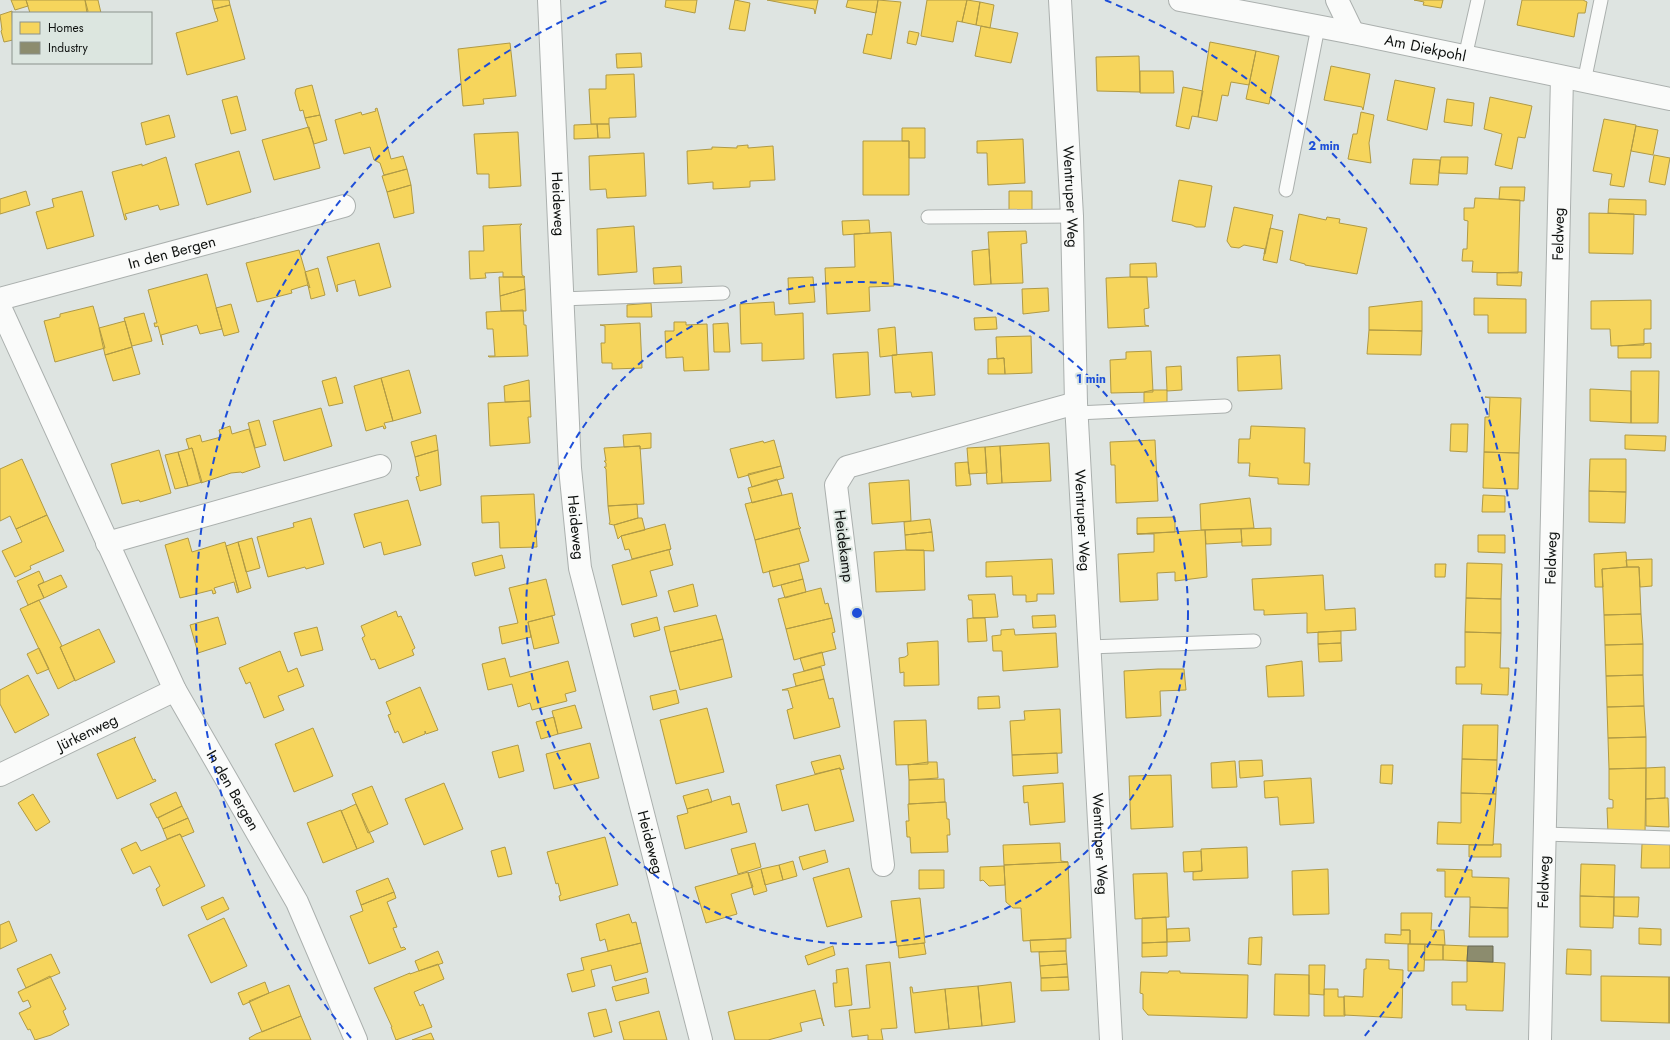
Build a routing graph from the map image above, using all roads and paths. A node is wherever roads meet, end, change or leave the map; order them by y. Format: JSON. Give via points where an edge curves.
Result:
{"nodes":[{"id":1,"x":549,"y":0,"type":"edge"},
{"id":2,"x":1060,"y":0,"type":"edge"},
{"id":3,"x":1180,"y":0,"type":"edge"},
{"id":4,"x":1337,"y":0,"type":"edge"},
{"id":5,"x":1478,"y":0,"type":"edge"},
{"id":6,"x":1601,"y":0,"type":"edge"},
{"id":7,"x":1318,"y":27,"type":"junction"},
{"id":8,"x":1353,"y":33,"type":"junction"},
{"id":9,"x":1465,"y":57,"type":"junction"},
{"id":10,"x":1562,"y":77,"type":"junction"},
{"id":11,"x":1584,"y":82,"type":"junction"},
{"id":12,"x":1670,"y":99,"type":"edge"},
{"id":13,"x":1286,"y":190,"type":"dead end"},
{"id":14,"x":344,"y":206,"type":"dead end"},
{"id":15,"x":1072,"y":216,"type":"junction"},
{"id":16,"x":928,"y":217,"type":"dead end"},
{"id":17,"x":723,"y":293,"type":"dead end"},
{"id":18,"x":0,"y":299,"type":"edge"},
{"id":19,"x":561,"y":299,"type":"junction"},
{"id":20,"x":0,"y":307,"type":"edge"},
{"id":21,"x":1225,"y":406,"type":"dead end"},
{"id":22,"x":1077,"y":408,"type":"junction"},
{"id":23,"x":380,"y":466,"type":"dead end"},
{"id":24,"x":107,"y":543,"type":"junction"},
{"id":25,"x":1254,"y":641,"type":"dead end"},
{"id":26,"x":1089,"y":647,"type":"junction"},
{"id":27,"x":175,"y":690,"type":"junction"},
{"id":28,"x":0,"y":774,"type":"edge"},
{"id":29,"x":1544,"y":834,"type":"junction"},
{"id":30,"x":1670,"y":838,"type":"edge"},
{"id":31,"x":883,"y":865,"type":"dead end"},
{"id":32,"x":356,"y":1040,"type":"edge"},
{"id":33,"x":701,"y":1040,"type":"edge"},
{"id":34,"x":1111,"y":1040,"type":"edge"},
{"id":35,"x":1540,"y":1040,"type":"edge"}],
"edges":[{"from":1,"to":19,"type":"street","name":"Heideweg"},
{"from":2,"to":15,"type":"street","name":"Wentruper Weg"},
{"from":3,"to":7,"type":"street","name":"Am Diekpohl"},
{"from":4,"to":8,"type":"street"},
{"from":5,"to":9,"type":"lane"},
{"from":6,"to":11,"type":"lane"},
{"from":7,"to":8,"type":"street","name":"Am Diekpohl"},
{"from":7,"to":13,"type":"lane"},
{"from":8,"to":9,"type":"street","name":"Am Diekpohl"},
{"from":9,"to":10,"type":"street","name":"Am Diekpohl"},
{"from":10,"to":11,"type":"street","name":"Am Diekpohl"},
{"from":10,"to":29,"type":"street","name":"Feldweg"},
{"from":11,"to":12,"type":"street","name":"Am Diekpohl"},
{"from":14,"to":18,"type":"street","name":"In den Bergen"},
{"from":15,"to":16,"type":"lane"},
{"from":15,"to":22,"type":"street","name":"Wentruper Weg"},
{"from":17,"to":19,"type":"lane"},
{"from":19,"to":33,"type":"street","name":"Heideweg","via":[[570,468],[580,568]]},
{"from":20,"to":24,"type":"street","name":"In den Bergen"},
{"from":21,"to":22,"type":"lane"},
{"from":22,"to":26,"type":"street","name":"Wentruper Weg"},
{"from":22,"to":31,"type":"street","name":"Heidekamp","via":[[847,467],[836,485]]},
{"from":23,"to":24,"type":"street"},
{"from":24,"to":27,"type":"street","name":"In den Bergen"},
{"from":25,"to":26,"type":"lane"},
{"from":26,"to":34,"type":"street","name":"Wentruper Weg"},
{"from":27,"to":28,"type":"street","name":"Jürkenweg"},
{"from":27,"to":32,"type":"street","name":"In den Bergen","via":[[297,902]]},
{"from":29,"to":30,"type":"lane"},
{"from":29,"to":35,"type":"street","name":"Feldweg"}]}
